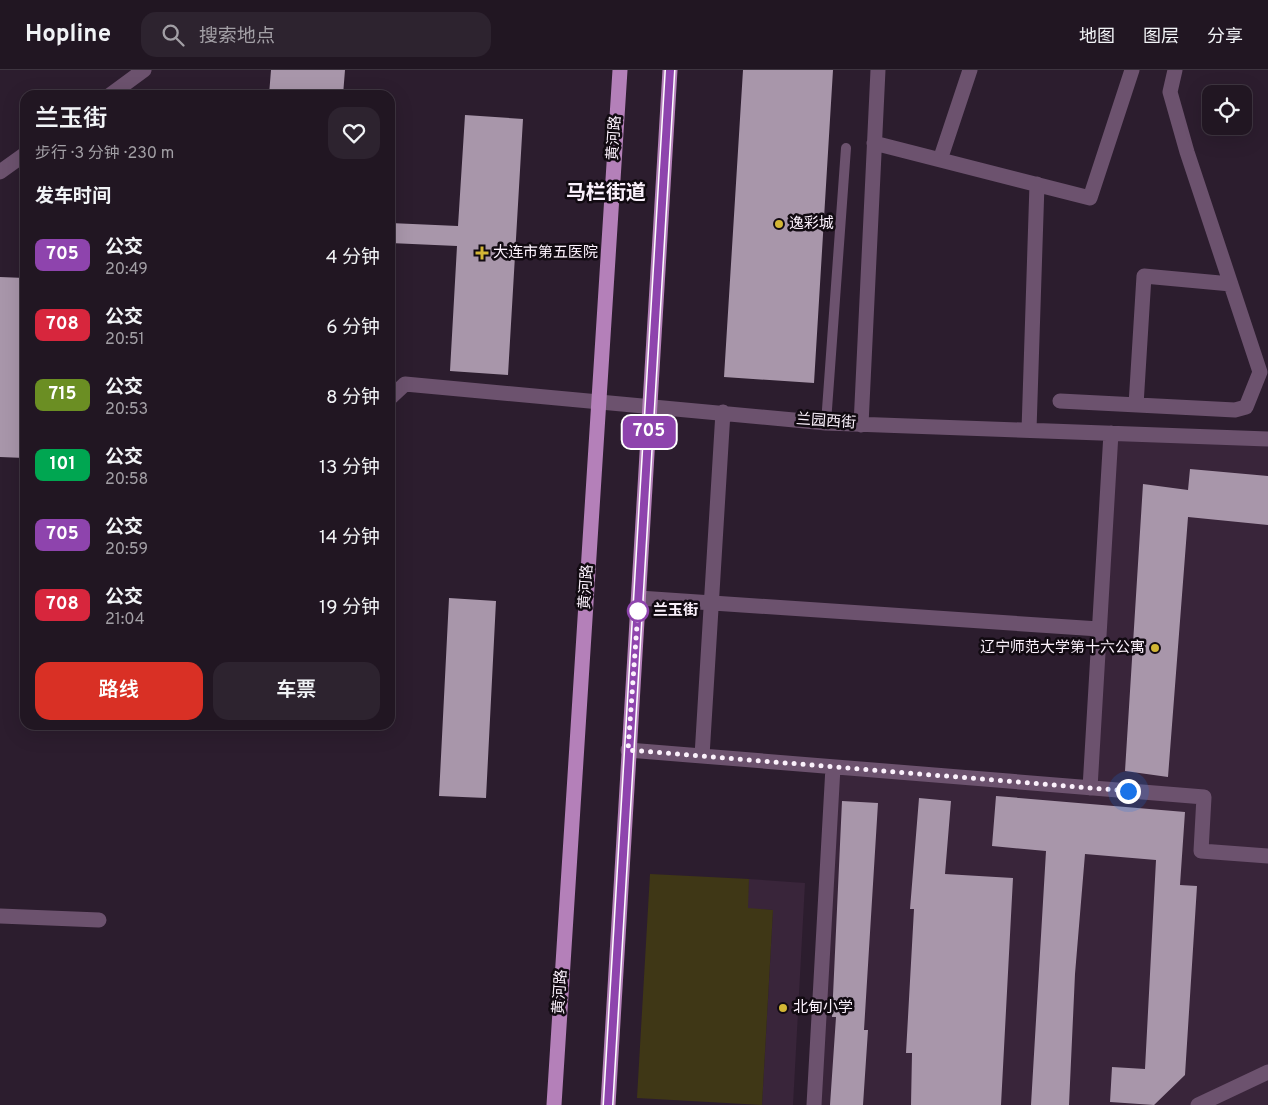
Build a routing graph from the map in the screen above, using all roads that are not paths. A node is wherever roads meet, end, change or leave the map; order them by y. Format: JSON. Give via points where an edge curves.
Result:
{"nodes":[{"id":1,"x":144,"y":70,"type":"edge"},
{"id":2,"x":620,"y":70,"type":"edge"},
{"id":3,"x":670,"y":70,"type":"edge"},
{"id":4,"x":878,"y":70,"type":"edge"},
{"id":5,"x":970,"y":70,"type":"edge"},
{"id":6,"x":1132,"y":70,"type":"edge"},
{"id":7,"x":1174,"y":70,"type":"edge"},
{"id":8,"x":117,"y":90,"type":"edge"},
{"id":9,"x":874,"y":144,"type":"junction"},
{"id":10,"x":846,"y":148,"type":"dead end"},
{"id":11,"x":20,"y":158,"type":"edge"},
{"id":12,"x":940,"y":160,"type":"junction"},
{"id":13,"x":0,"y":172,"type":"edge"},
{"id":14,"x":1037,"y":184,"type":"junction"},
{"id":15,"x":1231,"y":284,"type":"junction"},
{"id":16,"x":395,"y":394,"type":"edge"},
{"id":17,"x":1060,"y":401,"type":"dead end"},
{"id":18,"x":598,"y":402,"type":"junction"},
{"id":19,"x":1136,"y":405,"type":"junction"},
{"id":20,"x":650,"y":408,"type":"junction"},
{"id":21,"x":723,"y":412,"type":"junction"},
{"id":22,"x":826,"y":423,"type":"junction"},
{"id":23,"x":861,"y":425,"type":"junction"},
{"id":24,"x":1029,"y":430,"type":"junction"},
{"id":25,"x":1111,"y":433,"type":"junction"},
{"id":26,"x":1268,"y":439,"type":"edge"},
{"id":27,"x":639,"y":598,"type":"junction"},
{"id":28,"x":712,"y":602,"type":"junction"},
{"id":29,"x":1099,"y":629,"type":"junction"},
{"id":30,"x":628,"y":750,"type":"junction"},
{"id":31,"x":702,"y":756,"type":"junction"},
{"id":32,"x":833,"y":767,"type":"junction"},
{"id":33,"x":1090,"y":788,"type":"junction"},
{"id":34,"x":1268,"y":856,"type":"edge"},
{"id":35,"x":0,"y":916,"type":"edge"},
{"id":36,"x":99,"y":920,"type":"dead end"},
{"id":37,"x":1268,"y":1072,"type":"edge"},
{"id":38,"x":554,"y":1105,"type":"edge"},
{"id":39,"x":608,"y":1105,"type":"edge"},
{"id":40,"x":814,"y":1105,"type":"edge"},
{"id":41,"x":1198,"y":1105,"type":"edge"}],
"edges":[{"from":1,"to":8,"type":"street"},
{"from":2,"to":18,"type":"main road","name":"黄河路"},
{"from":3,"to":20,"type":"main road"},
{"from":4,"to":9,"type":"street"},
{"from":5,"to":12,"type":"street"},
{"from":6,"to":14,"type":"street","via":[[1090,198]]},
{"from":7,"to":15,"type":"street","via":[[1170,92]]},
{"from":9,"to":12,"type":"street"},
{"from":9,"to":23,"type":"street"},
{"from":10,"to":22,"type":"lane"},
{"from":11,"to":13,"type":"street"},
{"from":12,"to":14,"type":"street"},
{"from":14,"to":24,"type":"street"},
{"from":15,"to":19,"type":"street","via":[[1144,276]]},
{"from":15,"to":19,"type":"street","via":[[1260,372],[1246,406],[1235,410]]},
{"from":16,"to":18,"type":"street","name":"兰园西街","via":[[406,384]]},
{"from":17,"to":19,"type":"street"},
{"from":18,"to":20,"type":"street","name":"兰园西街"},
{"from":18,"to":38,"type":"main road","name":"黄河路"},
{"from":20,"to":21,"type":"street","name":"兰园西街"},
{"from":20,"to":27,"type":"main road"},
{"from":21,"to":22,"type":"street","name":"兰园西街"},
{"from":21,"to":28,"type":"street"},
{"from":22,"to":23,"type":"street","name":"兰园西街"},
{"from":23,"to":24,"type":"street","name":"兰园西街"},
{"from":24,"to":25,"type":"street","name":"兰园西街"},
{"from":25,"to":26,"type":"street","name":"兰园西街"},
{"from":25,"to":29,"type":"street"},
{"from":27,"to":28,"type":"street"},
{"from":27,"to":30,"type":"main road"},
{"from":28,"to":29,"type":"street"},
{"from":28,"to":31,"type":"street"},
{"from":29,"to":33,"type":"street"},
{"from":30,"to":31,"type":"street"},
{"from":30,"to":39,"type":"main road"},
{"from":31,"to":32,"type":"street"},
{"from":32,"to":33,"type":"street"},
{"from":32,"to":40,"type":"street"},
{"from":33,"to":34,"type":"street","via":[[1204,797],[1201,850]]},
{"from":35,"to":36,"type":"street"},
{"from":37,"to":41,"type":"street"}]}
